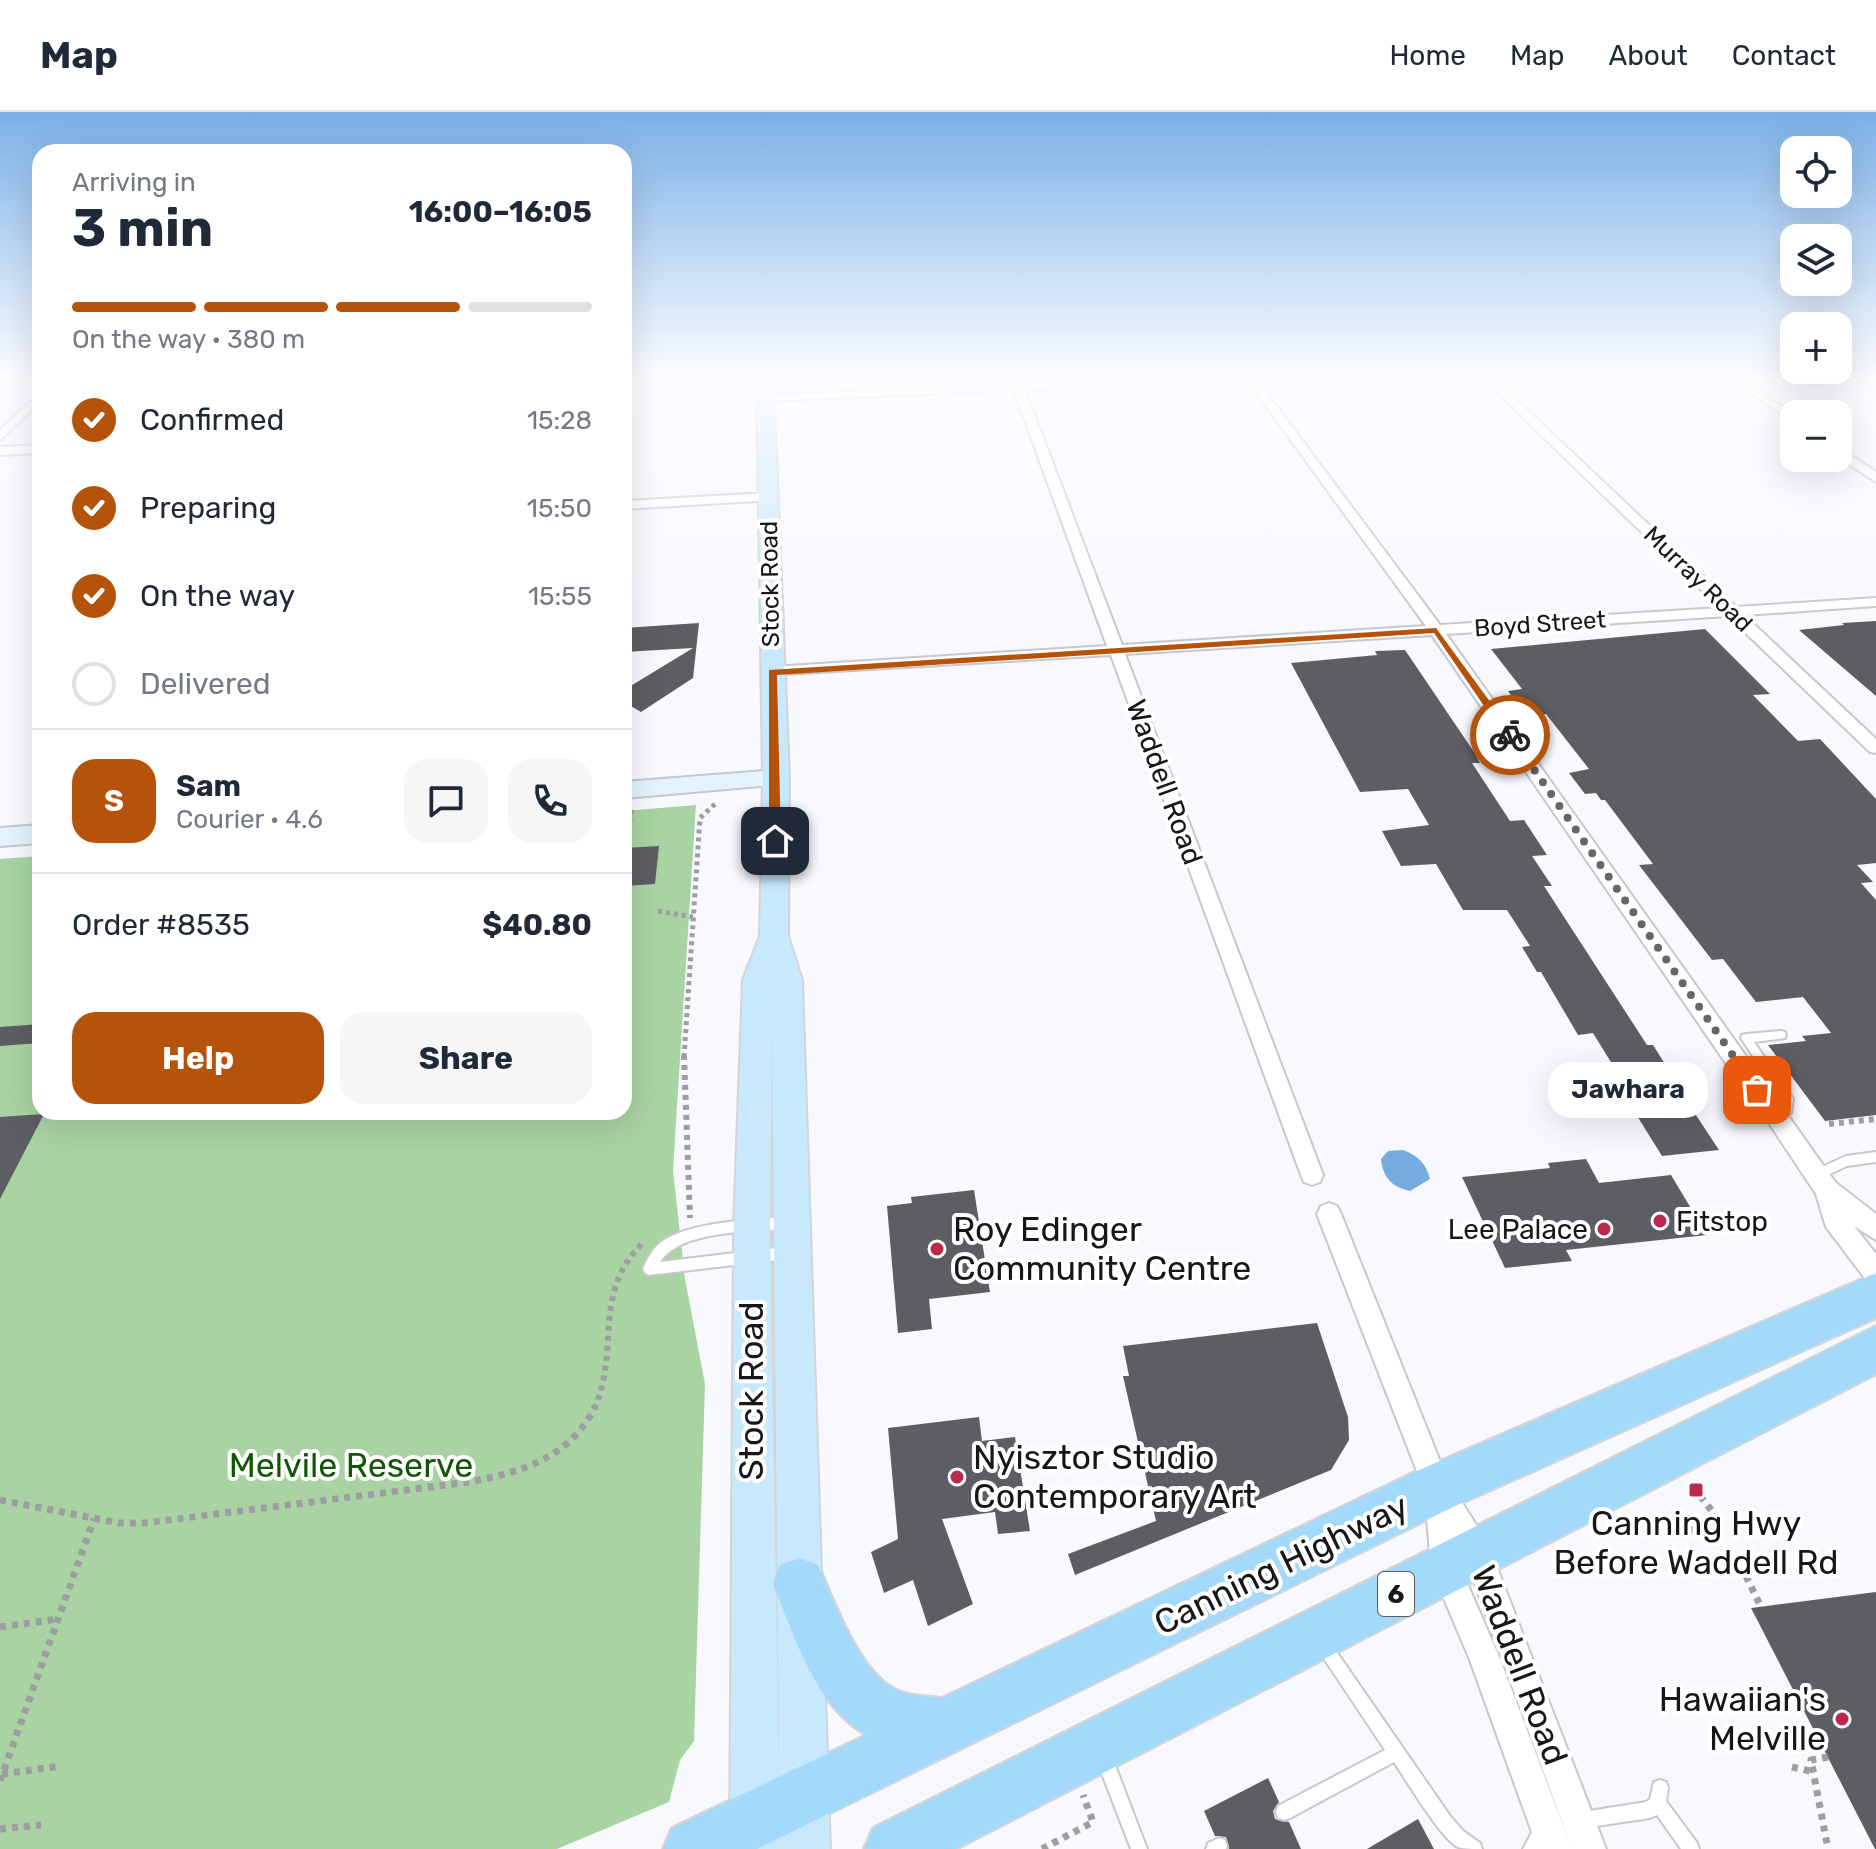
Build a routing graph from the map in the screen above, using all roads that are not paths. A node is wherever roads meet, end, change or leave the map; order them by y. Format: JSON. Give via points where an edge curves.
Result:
{"nodes":[{"id":1,"x":768,"y":457,"type":"edge"},
{"id":2,"x":1044,"y":457,"type":"edge"},
{"id":3,"x":1309,"y":457,"type":"edge"},
{"id":4,"x":1571,"y":457,"type":"edge"},
{"id":5,"x":1852,"y":461,"type":"edge"},
{"id":6,"x":1876,"y":478,"type":"edge"},
{"id":7,"x":769,"y":497,"type":"junction"},
{"id":8,"x":632,"y":505,"type":"edge"},
{"id":9,"x":1876,"y":602,"type":"edge"},
{"id":10,"x":1733,"y":611,"type":"junction"},
{"id":11,"x":1436,"y":630,"type":"junction"},
{"id":12,"x":1116,"y":651,"type":"junction"},
{"id":13,"x":772,"y":672,"type":"junction"},
{"id":14,"x":1876,"y":748,"type":"edge"},
{"id":15,"x":776,"y":778,"type":"junction"},
{"id":16,"x":632,"y":798,"type":"edge"},
{"id":17,"x":32,"y":835,"type":"edge"},
{"id":18,"x":0,"y":837,"type":"edge"},
{"id":19,"x":1781,"y":1035,"type":"dead end"},
{"id":20,"x":1757,"y":1090,"type":"dead end"},
{"id":21,"x":1776,"y":1117,"type":"joint"},
{"id":22,"x":1876,"y":1157,"type":"edge"},
{"id":23,"x":1312,"y":1175,"type":"dead end"},
{"id":24,"x":1822,"y":1182,"type":"junction"},
{"id":25,"x":1329,"y":1214,"type":"dead end"},
{"id":26,"x":1876,"y":1229,"type":"edge"},
{"id":27,"x":773,"y":1239,"type":"junction"},
{"id":28,"x":1876,"y":1273,"type":"edge"},
{"id":29,"x":1876,"y":1295,"type":"edge"},
{"id":30,"x":1876,"y":1349,"type":"edge"},
{"id":31,"x":1437,"y":1488,"type":"junction"},
{"id":32,"x":1462,"y":1560,"type":"junction"},
{"id":33,"x":799,"y":1584,"type":"junction"},
{"id":34,"x":1317,"y":1634,"type":"junction"},
{"id":35,"x":945,"y":1727,"type":"junction"},
{"id":36,"x":1395,"y":1753,"type":"junction"},
{"id":37,"x":1091,"y":1770,"type":"junction"},
{"id":38,"x":1284,"y":1812,"type":"dead end"},
{"id":39,"x":779,"y":1828,"type":"edge"},
{"id":40,"x":1583,"y":1835,"type":"edge"},
{"id":41,"x":1544,"y":1841,"type":"edge"},
{"id":42,"x":693,"y":1849,"type":"edge"},
{"id":43,"x":894,"y":1849,"type":"edge"},
{"id":44,"x":1139,"y":1849,"type":"edge"},
{"id":45,"x":1474,"y":1849,"type":"edge"},
{"id":46,"x":1691,"y":1849,"type":"edge"}],
"edges":[{"from":1,"to":7,"type":"main road","name":"Stock Road"},
{"from":2,"to":12,"type":"street","name":"Waddell Road"},
{"from":3,"to":11,"type":"street"},
{"from":4,"to":10,"type":"street","name":"Murray Road"},
{"from":5,"to":6,"type":"street"},
{"from":7,"to":8,"type":"street"},
{"from":7,"to":13,"type":"main road","name":"Stock Road"},
{"from":9,"to":10,"type":"street","name":"Boyd Street"},
{"from":10,"to":11,"type":"street","name":"Boyd Street"},
{"from":10,"to":14,"type":"street","name":"Murray Road"},
{"from":11,"to":12,"type":"street","name":"Boyd Street"},
{"from":11,"to":20,"type":"street"},
{"from":12,"to":13,"type":"street","name":"Boyd Street"},
{"from":12,"to":23,"type":"street","name":"Waddell Road"},
{"from":13,"to":15,"type":"main road","name":"Stock Road"},
{"from":15,"to":16,"type":"street"},
{"from":15,"to":27,"type":"main road","name":"Stock Road","via":[[774,936],[787,980]]},
{"from":17,"to":18,"type":"street"},
{"from":19,"to":21,"type":"lane","via":[[1746,1038],[1788,1099],[1787,1110]]},
{"from":21,"to":24,"type":"street"},
{"from":22,"to":24,"type":"lane","via":[[1846,1161]]},
{"from":24,"to":26,"type":"street"},
{"from":24,"to":28,"type":"street","via":[[1834,1219]]},
{"from":25,"to":31,"type":"street","name":"Waddell Road"},
{"from":27,"to":27,"type":"lane","via":[[649,1269],[662,1249],[677,1241]]},
{"from":27,"to":33,"type":"main road","name":"Stock Road"},
{"from":27,"to":39,"type":"main road","name":"Stock Road"},
{"from":29,"to":31,"type":"highway","name":"Canning Highway"},
{"from":30,"to":32,"type":"highway","number":"6"},
{"from":31,"to":32,"type":"street","name":"Waddell Road"},
{"from":31,"to":35,"type":"highway","name":"Canning Highway"},
{"from":32,"to":34,"type":"highway","number":"6"},
{"from":32,"to":40,"type":"street","name":"Waddell Road"},
{"from":32,"to":41,"type":"street","name":"Waddell Road","via":[[1485,1659]]},
{"from":33,"to":35,"type":"highway","via":[[848,1682],[866,1705],[887,1716]]},
{"from":33,"to":39,"type":"main road","name":"Stock Road"},
{"from":34,"to":36,"type":"lane"},
{"from":34,"to":37,"type":"highway","number":"6"},
{"from":35,"to":39,"type":"highway","name":"Canning Highway"},
{"from":36,"to":38,"type":"lane"},
{"from":36,"to":45,"type":"lane","via":[[1444,1822]]},
{"from":37,"to":43,"type":"highway","number":"6"},
{"from":37,"to":44,"type":"lane"},
{"from":39,"to":42,"type":"highway","name":"Canning Highway"},
{"from":40,"to":41,"type":"lane"},
{"from":40,"to":46,"type":"lane","via":[[1650,1810],[1659,1795]]}]}
